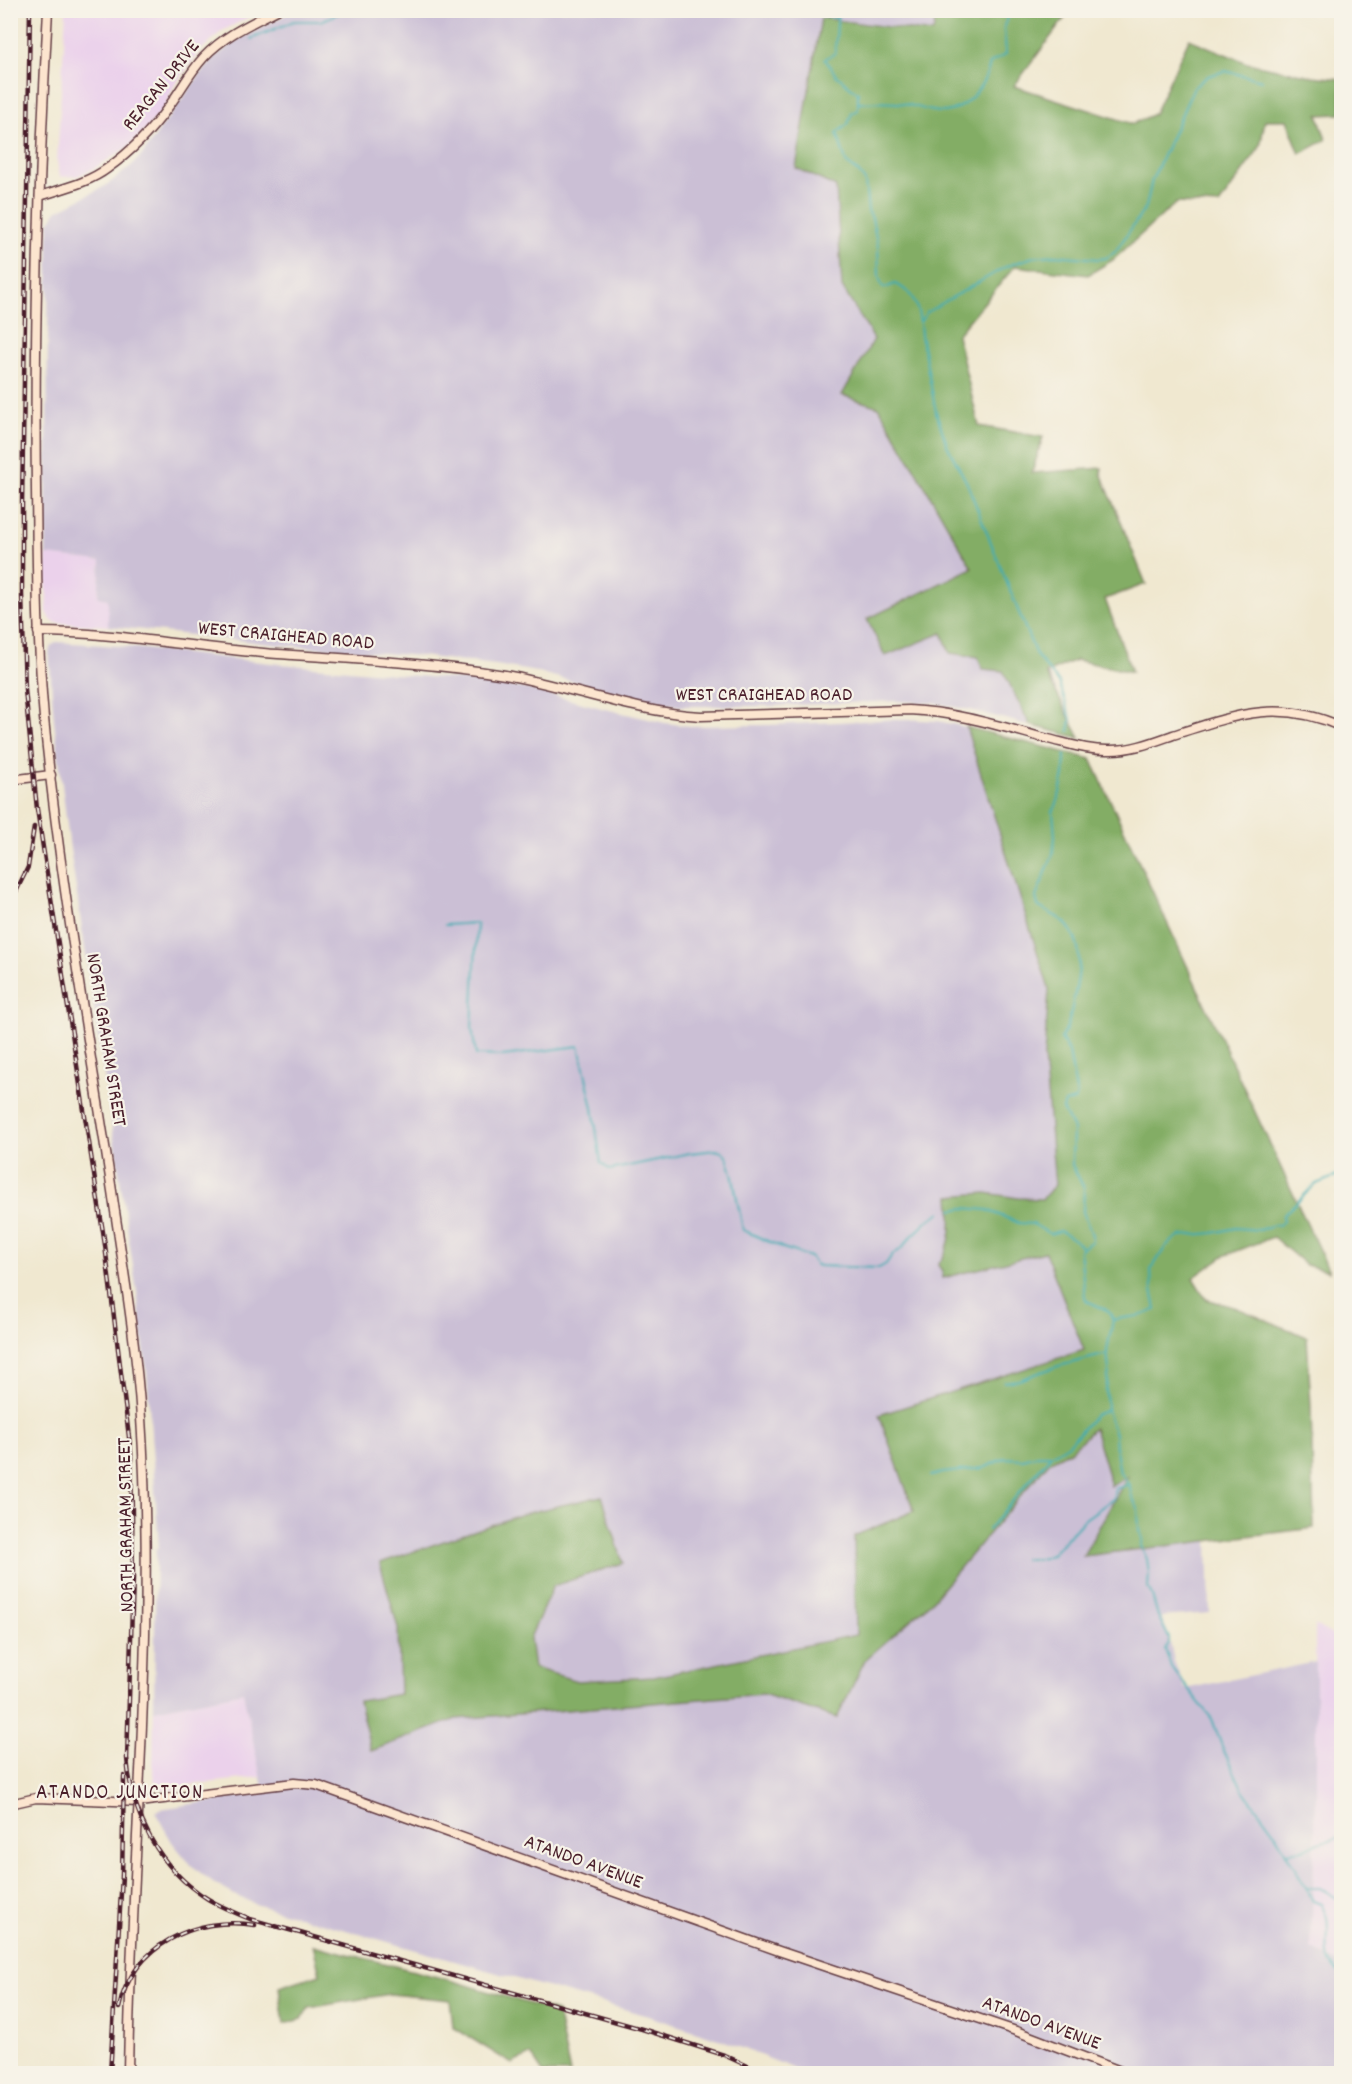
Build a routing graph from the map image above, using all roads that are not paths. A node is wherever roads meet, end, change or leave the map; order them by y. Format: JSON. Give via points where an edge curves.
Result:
{"nodes":[{"id":1,"x":48,"y":10,"type":"edge"},
{"id":2,"x":277,"y":10,"type":"edge"},
{"id":3,"x":40,"y":196,"type":"junction"},
{"id":4,"x":38,"y":632,"type":"junction"},
{"id":5,"x":1341,"y":727,"type":"edge"},
{"id":6,"x":51,"y":775,"type":"junction"},
{"id":7,"x":10,"y":780,"type":"edge"},
{"id":8,"x":139,"y":1802,"type":"junction"},
{"id":9,"x":10,"y":1804,"type":"edge"},
{"id":10,"x":128,"y":2073,"type":"edge"},
{"id":11,"x":1128,"y":2073,"type":"edge"}],
"edges":[{"from":1,"to":3,"type":"main road","name":"NORTH GRAHAM STREET"},
{"from":2,"to":3,"type":"main road","name":"REAGAN DRIVE","via":[[215,46],[191,72],[155,126],[108,169]]},
{"from":3,"to":4,"type":"main road","name":"NORTH GRAHAM STREET","via":[[35,412]]},
{"from":4,"to":5,"type":"main road","name":"WEST CRAIGHEAD ROAD","via":[[108,635],[501,675],[671,714],[934,712],[1107,751],[1143,745],[1258,711],[1301,713]]},
{"from":4,"to":6,"type":"main road","name":"NORTH GRAHAM STREET"},
{"from":6,"to":7,"type":"main road"},
{"from":6,"to":8,"type":"main road","name":"NORTH GRAHAM STREET","via":[[141,1412],[147,1572]]},
{"from":8,"to":9,"type":"main road","name":"ATANDO AVENUE","via":[[36,1798]]},
{"from":8,"to":10,"type":"main road","name":"NORTH GRAHAM STREET"},
{"from":8,"to":11,"type":"main road","name":"ATANDO AVENUE","via":[[294,1783],[316,1785]]}]}
